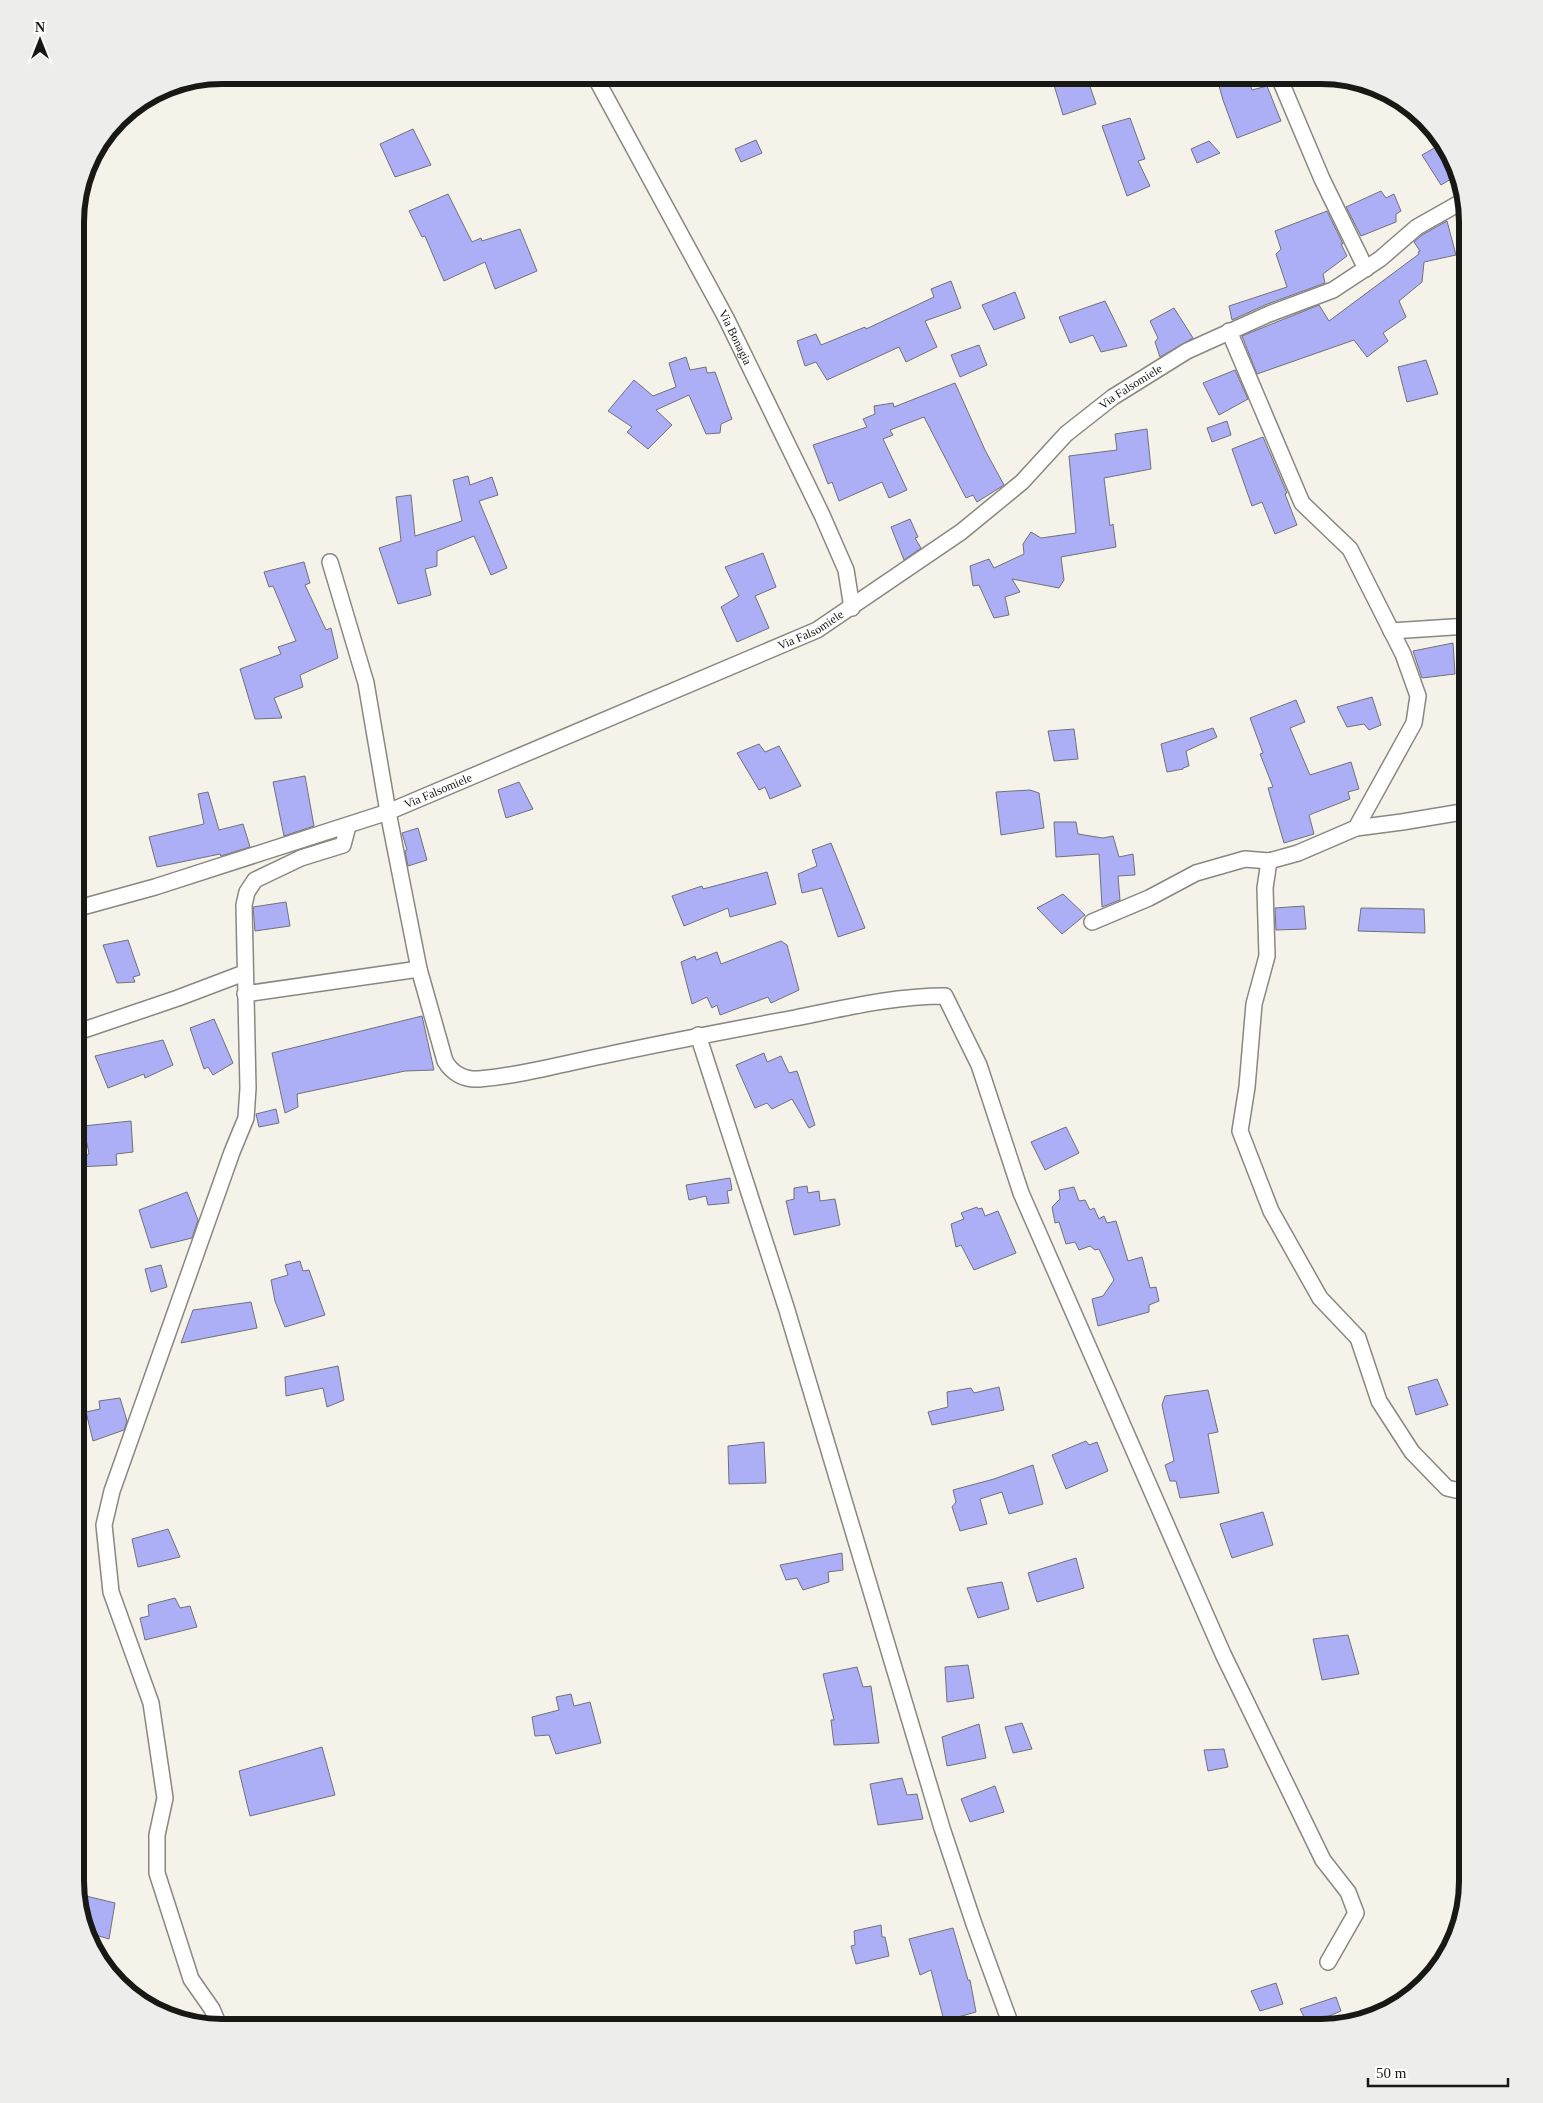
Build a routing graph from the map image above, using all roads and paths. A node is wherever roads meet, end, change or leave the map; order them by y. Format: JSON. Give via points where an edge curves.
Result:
{"nodes":[{"id":1,"x":599,"y":84,"type":"edge"},
{"id":2,"x":1282,"y":84,"type":"edge"},
{"id":3,"x":1458,"y":203,"type":"edge"},
{"id":4,"x":1366,"y":269,"type":"junction"},
{"id":5,"x":1229,"y":331,"type":"junction"},
{"id":6,"x":330,"y":562,"type":"dead end"},
{"id":7,"x":852,"y":608,"type":"junction"},
{"id":8,"x":1459,"y":627,"type":"edge"},
{"id":9,"x":1391,"y":631,"type":"junction"},
{"id":10,"x":388,"y":812,"type":"junction"},
{"id":11,"x":1459,"y":812,"type":"edge"},
{"id":12,"x":348,"y":826,"type":"junction"},
{"id":13,"x":1356,"y":828,"type":"junction"},
{"id":14,"x":1269,"y":862,"type":"junction"},
{"id":15,"x":84,"y":906,"type":"edge"},
{"id":16,"x":1092,"y":922,"type":"dead end"},
{"id":17,"x":420,"y":969,"type":"junction"},
{"id":18,"x":244,"y":973,"type":"junction"},
{"id":19,"x":245,"y":994,"type":"junction"},
{"id":20,"x":84,"y":1030,"type":"edge"},
{"id":21,"x":698,"y":1035,"type":"junction"},
{"id":22,"x":1459,"y":1491,"type":"edge"},
{"id":23,"x":1328,"y":1962,"type":"dead end"},
{"id":24,"x":216,"y":2019,"type":"edge"},
{"id":25,"x":1009,"y":2019,"type":"edge"}],
"edges":[{"from":1,"to":7,"type":"street","name":"Via Bonagia","via":[[726,318],[814,498],[846,570]]},
{"from":2,"to":4,"type":"street","via":[[1322,179]]},
{"from":3,"to":4,"type":"street","name":"Via Falsomiele","via":[[1417,227]]},
{"from":4,"to":5,"type":"street","name":"Via Falsomiele","via":[[1333,290]]},
{"from":5,"to":7,"type":"street","name":"Via Falsomiele","via":[[1187,351],[1113,396],[1066,434],[1022,482],[961,532]]},
{"from":5,"to":9,"type":"street","via":[[1302,503],[1350,549]]},
{"from":6,"to":10,"type":"street","via":[[366,683]]},
{"from":7,"to":10,"type":"street","name":"Via Falsomiele","via":[[817,630]]},
{"from":8,"to":9,"type":"street"},
{"from":9,"to":13,"type":"street","via":[[1418,696],[1414,723]]},
{"from":10,"to":12,"type":"street","name":"Via Falsomiele"},
{"from":10,"to":17,"type":"street"},
{"from":11,"to":13,"type":"street"},
{"from":12,"to":15,"type":"street","name":"Via Falsomiele","via":[[155,887]]},
{"from":12,"to":18,"type":"street","via":[[343,845],[301,858],[256,880],[251,886],[244,905]]},
{"from":13,"to":14,"type":"street"},
{"from":14,"to":16,"type":"street","via":[[1245,859],[1196,873],[1149,898]]},
{"from":14,"to":22,"type":"street","via":[[1267,956],[1254,1004],[1240,1131],[1271,1211],[1320,1298],[1358,1338],[1379,1401],[1412,1452],[1447,1488]]},
{"from":17,"to":19,"type":"street"},
{"from":17,"to":21,"type":"street","via":[[445,1061],[450,1070],[460,1076],[478,1080],[543,1069]]},
{"from":18,"to":19,"type":"street"},
{"from":18,"to":20,"type":"street"},
{"from":19,"to":24,"type":"street","via":[[246,1118],[112,1491],[104,1525],[111,1592],[151,1703],[164,1798],[157,1835],[157,1873],[191,1979]]},
{"from":21,"to":23,"type":"street","via":[[914,996],[945,996],[979,1065],[1021,1193],[1223,1654],[1324,1860],[1348,1892],[1356,1913]]},
{"from":21,"to":25,"type":"street","via":[[792,1326],[942,1828]]}]}
